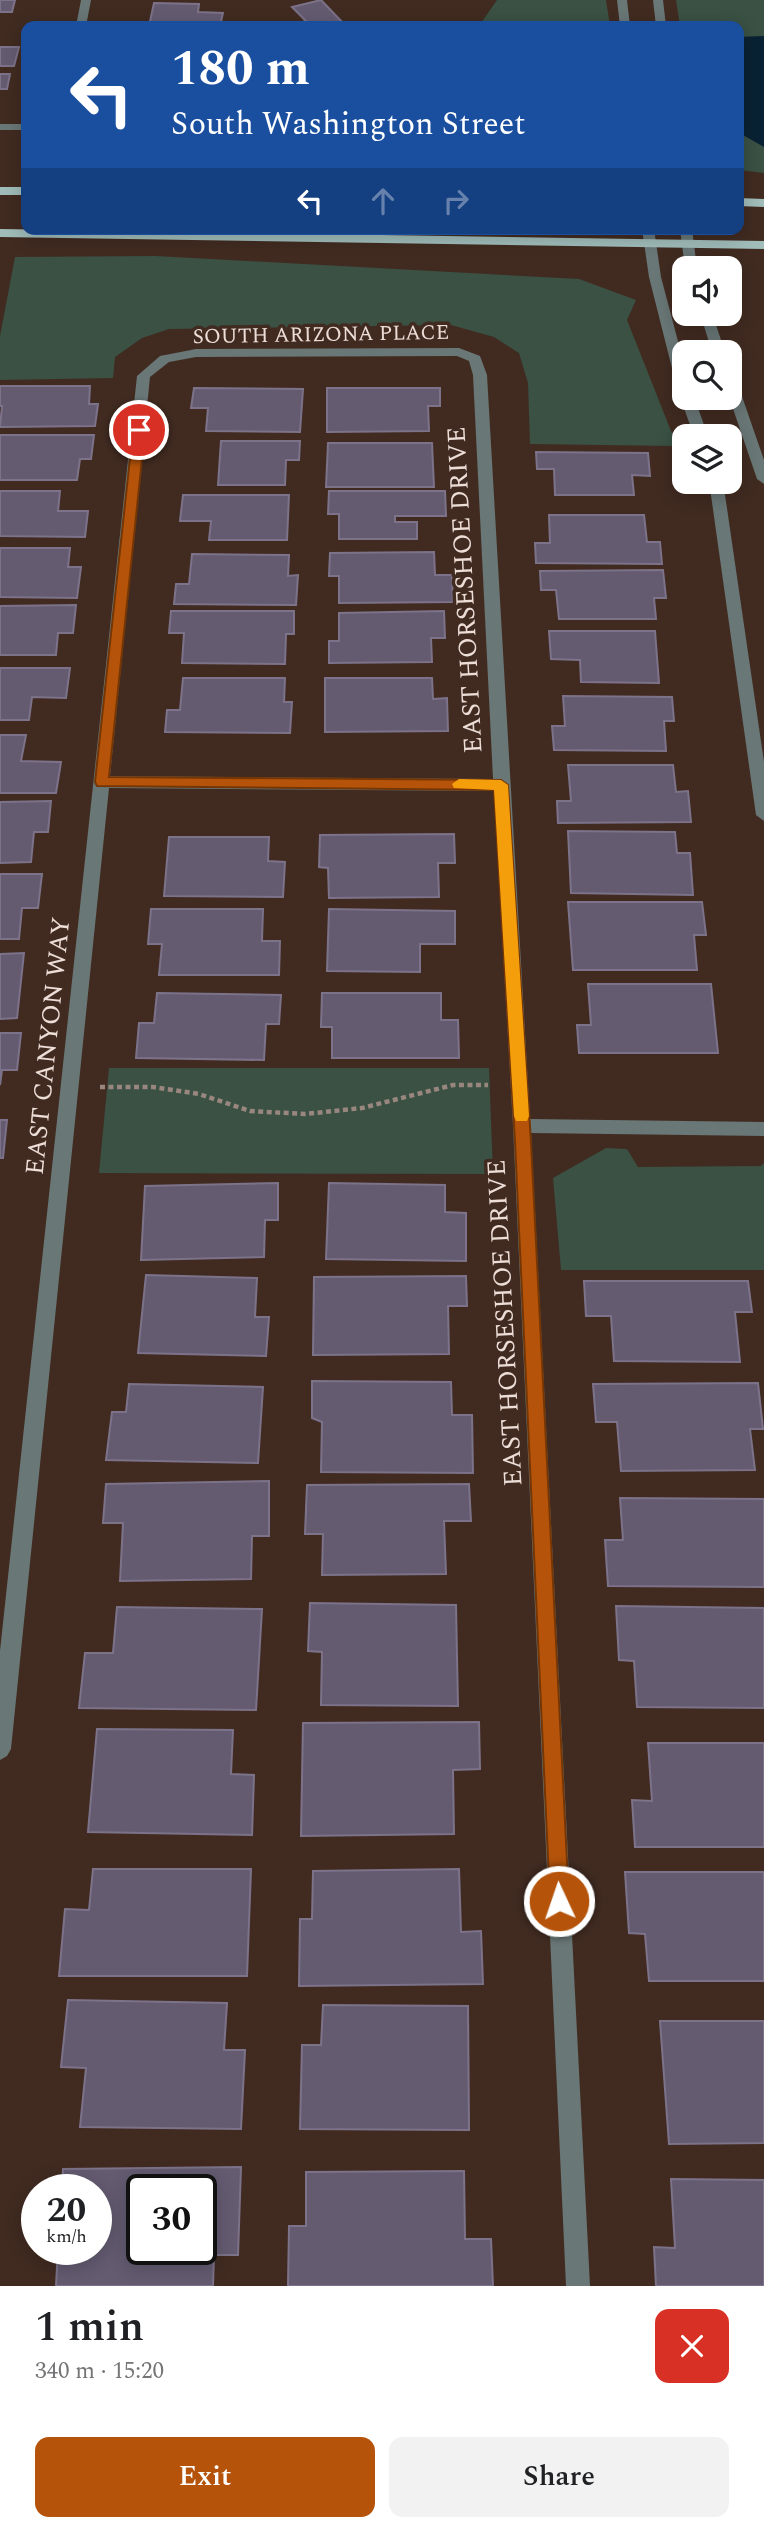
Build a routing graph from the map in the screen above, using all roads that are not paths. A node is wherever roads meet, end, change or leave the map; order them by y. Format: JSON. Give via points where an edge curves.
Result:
{"nodes":[{"id":1,"x":86,"y":0,"type":"edge"},
{"id":2,"x":622,"y":0,"type":"edge"},
{"id":3,"x":658,"y":0,"type":"edge"},
{"id":4,"x":81,"y":21,"type":"edge"},
{"id":5,"x":624,"y":21,"type":"edge"},
{"id":6,"x":660,"y":21,"type":"edge"},
{"id":7,"x":0,"y":127,"type":"edge"},
{"id":8,"x":21,"y":127,"type":"edge"},
{"id":9,"x":0,"y":191,"type":"edge"},
{"id":10,"x":21,"y":191,"type":"edge"},
{"id":11,"x":744,"y":202,"type":"edge"},
{"id":12,"x":764,"y":203,"type":"edge"},
{"id":13,"x":0,"y":233,"type":"edge"},
{"id":14,"x":21,"y":233,"type":"edge"},
{"id":15,"x":130,"y":235,"type":"edge"},
{"id":16,"x":649,"y":235,"type":"edge"},
{"id":17,"x":686,"y":235,"type":"edge"},
{"id":18,"x":651,"y":243,"type":"junction"},
{"id":19,"x":687,"y":243,"type":"junction"},
{"id":20,"x":764,"y":245,"type":"edge"},
{"id":21,"x":689,"y":256,"type":"edge"},
{"id":22,"x":672,"y":342,"type":"edge"},
{"id":23,"x":165,"y":359,"type":"joint"},
{"id":24,"x":475,"y":359,"type":"joint"},
{"id":25,"x":740,"y":410,"type":"edge"},
{"id":26,"x":764,"y":479,"type":"edge"},
{"id":27,"x":718,"y":494,"type":"edge"},
{"id":28,"x":102,"y":782,"type":"junction"},
{"id":29,"x":501,"y":785,"type":"junction"},
{"id":30,"x":764,"y":815,"type":"edge"},
{"id":31,"x":522,"y":1126,"type":"junction"},
{"id":32,"x":764,"y":1129,"type":"edge"},
{"id":33,"x":0,"y":1749,"type":"edge"},
{"id":34,"x":578,"y":2286,"type":"edge"}],
"edges":[{"from":1,"to":4,"type":"street"},
{"from":2,"to":5,"type":"street"},
{"from":3,"to":6,"type":"street"},
{"from":7,"to":8,"type":"street"},
{"from":9,"to":10,"type":"main road"},
{"from":11,"to":12,"type":"main road"},
{"from":13,"to":14,"type":"main road"},
{"from":15,"to":18,"type":"main road"},
{"from":16,"to":18,"type":"street"},
{"from":17,"to":19,"type":"street"},
{"from":18,"to":19,"type":"main road"},
{"from":18,"to":22,"type":"street"},
{"from":19,"to":20,"type":"main road"},
{"from":19,"to":21,"type":"street"},
{"from":23,"to":24,"type":"street","name":"SOUTH ARIZONA PLACE","via":[[196,353],[458,352]]},
{"from":23,"to":28,"type":"street","name":"EAST CANYON WAY","via":[[144,376]]},
{"from":24,"to":29,"type":"street","name":"EAST HORSESHOE DRIVE","via":[[480,375]]},
{"from":25,"to":26,"type":"street"},
{"from":27,"to":30,"type":"street"},
{"from":28,"to":29,"type":"street"},
{"from":28,"to":33,"type":"street","name":"EAST CANYON WAY"},
{"from":29,"to":31,"type":"street","name":"EAST HORSESHOE DRIVE"},
{"from":31,"to":32,"type":"street"},
{"from":31,"to":34,"type":"street","name":"EAST HORSESHOE DRIVE"}]}
